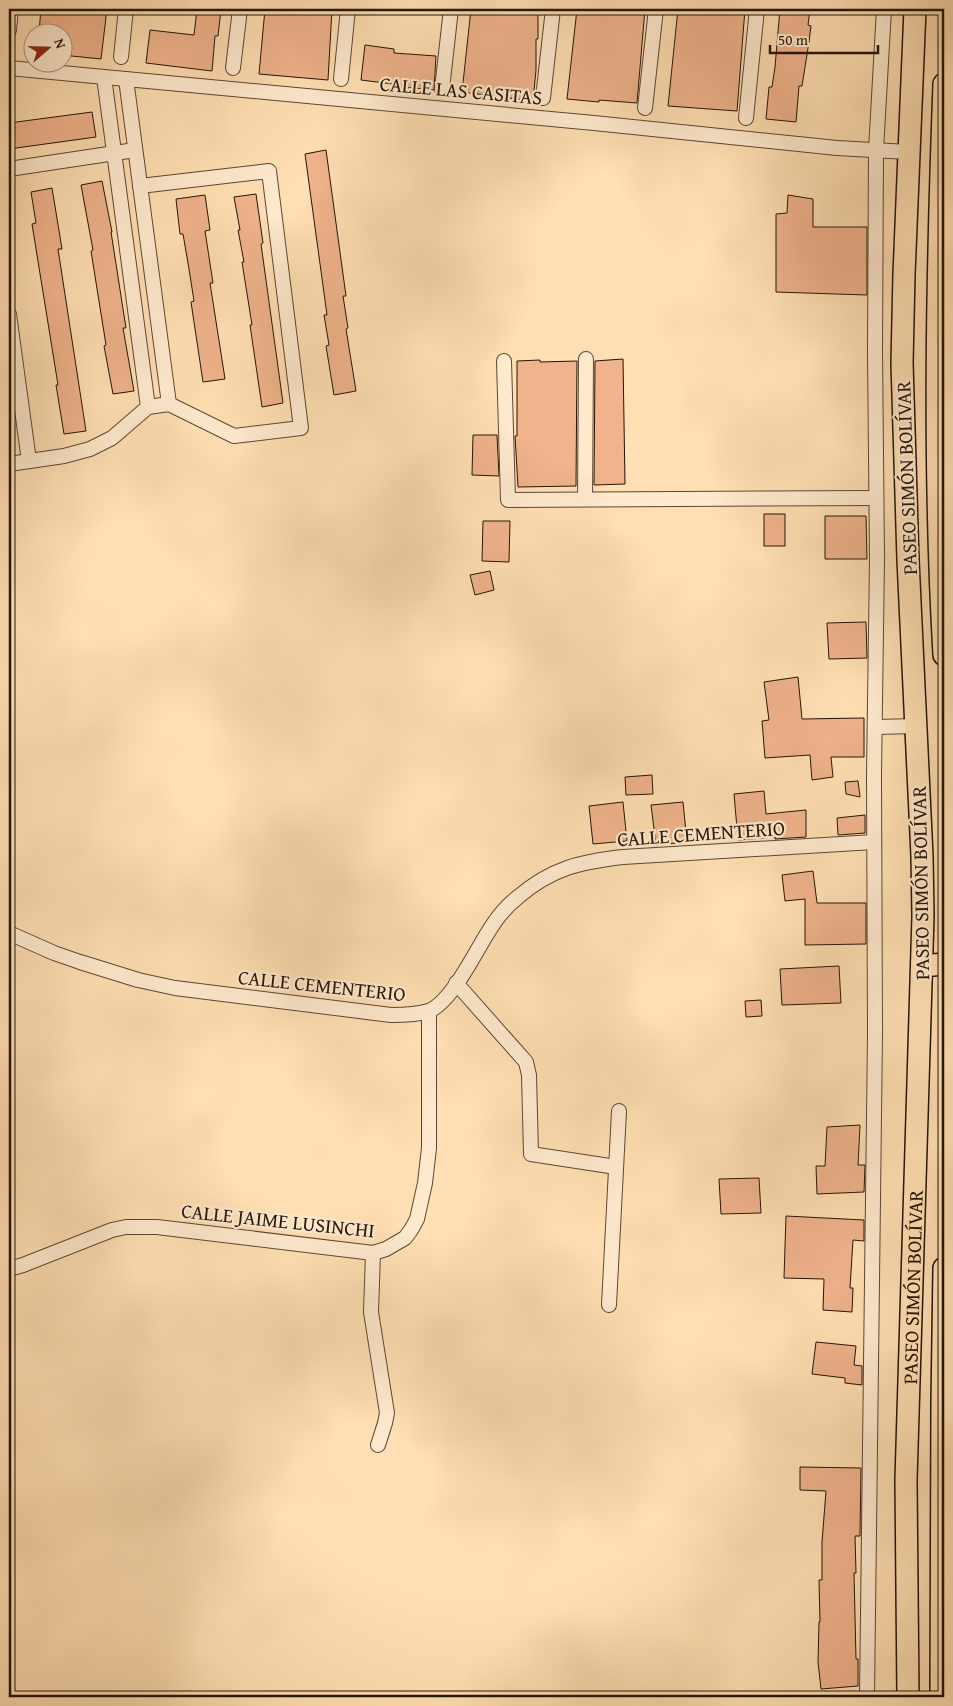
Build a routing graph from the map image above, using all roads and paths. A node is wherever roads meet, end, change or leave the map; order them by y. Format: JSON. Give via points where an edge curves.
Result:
{"nodes":[{"id":1,"x":11,"y":9,"type":"edge"},
{"id":2,"x":126,"y":9,"type":"edge"},
{"id":3,"x":240,"y":9,"type":"edge"},
{"id":4,"x":348,"y":9,"type":"edge"},
{"id":5,"x":451,"y":9,"type":"edge"},
{"id":6,"x":553,"y":9,"type":"edge"},
{"id":7,"x":656,"y":9,"type":"edge"},
{"id":8,"x":757,"y":9,"type":"edge"},
{"id":9,"x":884,"y":9,"type":"edge"},
{"id":10,"x":915,"y":9,"type":"edge"},
{"id":11,"x":9,"y":30,"type":"edge"},
{"id":12,"x":121,"y":57,"type":"dead end"},
{"id":13,"x":9,"y":68,"type":"edge"},
{"id":14,"x":233,"y":68,"type":"dead end"},
{"id":15,"x":104,"y":77,"type":"junction"},
{"id":16,"x":126,"y":79,"type":"junction"},
{"id":17,"x":341,"y":79,"type":"dead end"},
{"id":18,"x":944,"y":84,"type":"edge"},
{"id":19,"x":442,"y":88,"type":"dead end"},
{"id":20,"x":543,"y":98,"type":"dead end"},
{"id":21,"x":645,"y":108,"type":"dead end"},
{"id":22,"x":746,"y":118,"type":"dead end"},
{"id":23,"x":135,"y":150,"type":"junction"},
{"id":24,"x":876,"y":150,"type":"junction"},
{"id":25,"x":908,"y":152,"type":"junction"},
{"id":26,"x":114,"y":154,"type":"junction"},
{"id":27,"x":9,"y":169,"type":"edge"},
{"id":28,"x":140,"y":186,"type":"junction"},
{"id":29,"x":942,"y":289,"type":"edge"},
{"id":30,"x":9,"y":314,"type":"edge"},
{"id":31,"x":586,"y":359,"type":"dead end"},
{"id":32,"x":504,"y":361,"type":"dead end"},
{"id":33,"x":169,"y":404,"type":"junction"},
{"id":34,"x":148,"y":407,"type":"junction"},
{"id":35,"x":941,"y":426,"type":"edge"},
{"id":36,"x":29,"y":461,"type":"junction"},
{"id":37,"x":9,"y":464,"type":"edge"},
{"id":38,"x":876,"y":498,"type":"junction"},
{"id":39,"x":585,"y":500,"type":"junction"},
{"id":40,"x":944,"y":655,"type":"edge"},
{"id":41,"x":916,"y":726,"type":"junction"},
{"id":42,"x":875,"y":727,"type":"junction"},
{"id":43,"x":874,"y":842,"type":"junction"},
{"id":44,"x":9,"y":932,"type":"edge"},
{"id":45,"x":944,"y":964,"type":"edge"},
{"id":46,"x":922,"y":966,"type":"junction"},
{"id":47,"x":456,"y":984,"type":"junction"},
{"id":48,"x":428,"y":1011,"type":"junction"},
{"id":49,"x":619,"y":1110,"type":"dead end"},
{"id":50,"x":616,"y":1167,"type":"junction"},
{"id":51,"x":373,"y":1253,"type":"junction"},
{"id":52,"x":9,"y":1268,"type":"edge"},
{"id":53,"x":944,"y":1268,"type":"edge"},
{"id":54,"x":609,"y":1304,"type":"dead end"},
{"id":55,"x":378,"y":1445,"type":"dead end"},
{"id":56,"x":943,"y":1637,"type":"edge"},
{"id":57,"x":867,"y":1697,"type":"edge"},
{"id":58,"x":908,"y":1697,"type":"edge"},
{"id":59,"x":941,"y":1697,"type":"edge"}],
"edges":[{"from":1,"to":11,"type":"street"},
{"from":2,"to":12,"type":"street"},
{"from":3,"to":14,"type":"street"},
{"from":4,"to":17,"type":"street"},
{"from":5,"to":19,"type":"street"},
{"from":6,"to":20,"type":"street"},
{"from":7,"to":21,"type":"street"},
{"from":8,"to":22,"type":"street"},
{"from":9,"to":24,"type":"street","name":"PASEO SIMÓN BOLÍVAR"},
{"from":10,"to":25,"type":"main road","name":"PASEO SIMÓN BOLÍVAR"},
{"from":13,"to":15,"type":"street","name":"CALLE LAS CASITAS"},
{"from":15,"to":16,"type":"street","name":"CALLE LAS CASITAS"},
{"from":15,"to":26,"type":"street"},
{"from":16,"to":23,"type":"street"},
{"from":16,"to":24,"type":"street","name":"CALLE LAS CASITAS"},
{"from":18,"to":29,"type":"main road","name":"PASEO SIMÓN BOLÍVAR","via":[[940,206]]},
{"from":23,"to":26,"type":"street"},
{"from":23,"to":28,"type":"street"},
{"from":24,"to":25,"type":"street","name":"CALLE LAS CASITAS"},
{"from":24,"to":38,"type":"street","name":"PASEO SIMÓN BOLÍVAR"},
{"from":25,"to":41,"type":"main road","name":"PASEO SIMÓN BOLÍVAR","via":[[902,363]]},
{"from":26,"to":27,"type":"street"},
{"from":26,"to":34,"type":"street"},
{"from":28,"to":33,"type":"street"},
{"from":28,"to":33,"type":"street","via":[[269,171],[301,428],[234,436]]},
{"from":29,"to":35,"type":"main road","name":"PASEO SIMÓN BOLÍVAR"},
{"from":30,"to":36,"type":"street"},
{"from":31,"to":39,"type":"street"},
{"from":32,"to":39,"type":"street","via":[[508,500]]},
{"from":33,"to":34,"type":"street"},
{"from":34,"to":36,"type":"street","via":[[100,446],[79,453]]},
{"from":35,"to":40,"type":"main road","name":"PASEO SIMÓN BOLÍVAR","via":[[939,524]]},
{"from":36,"to":37,"type":"street"},
{"from":38,"to":39,"type":"street"},
{"from":38,"to":42,"type":"street","name":"PASEO SIMÓN BOLÍVAR"},
{"from":41,"to":42,"type":"street"},
{"from":41,"to":46,"type":"main road","name":"PASEO SIMÓN BOLÍVAR","via":[[922,856]]},
{"from":42,"to":43,"type":"street","name":"PASEO SIMÓN BOLÍVAR"},
{"from":43,"to":47,"type":"street","name":"CALLE CEMENTERIO","via":[[623,857],[572,865],[547,876],[516,898],[493,924]]},
{"from":43,"to":57,"type":"street","name":"PASEO SIMÓN BOLÍVAR","via":[[875,1032]]},
{"from":44,"to":48,"type":"street","name":"CALLE CEMENTERIO","via":[[80,962],[175,988],[391,1015]]},
{"from":45,"to":46,"type":"main road"},
{"from":46,"to":58,"type":"main road","name":"PASEO SIMÓN BOLÍVAR","via":[[906,1480]]},
{"from":47,"to":48,"type":"street","name":"CALLE CEMENTERIO","via":[[440,1004]]},
{"from":47,"to":50,"type":"street","via":[[526,1062],[530,1154]]},
{"from":48,"to":51,"type":"street","name":"CALLE JAIME LUSINCHI","via":[[429,1148],[417,1219],[405,1238]]},
{"from":49,"to":50,"type":"street"},
{"from":50,"to":54,"type":"street"},
{"from":51,"to":52,"type":"street","name":"CALLE JAIME LUSINCHI","via":[[143,1226],[112,1230]]},
{"from":51,"to":55,"type":"street","via":[[371,1312],[386,1413]]},
{"from":53,"to":56,"type":"main road","name":"PASEO SIMÓN BOLÍVAR"},
{"from":56,"to":59,"type":"main road","name":"PASEO SIMÓN BOLÍVAR"}]}
